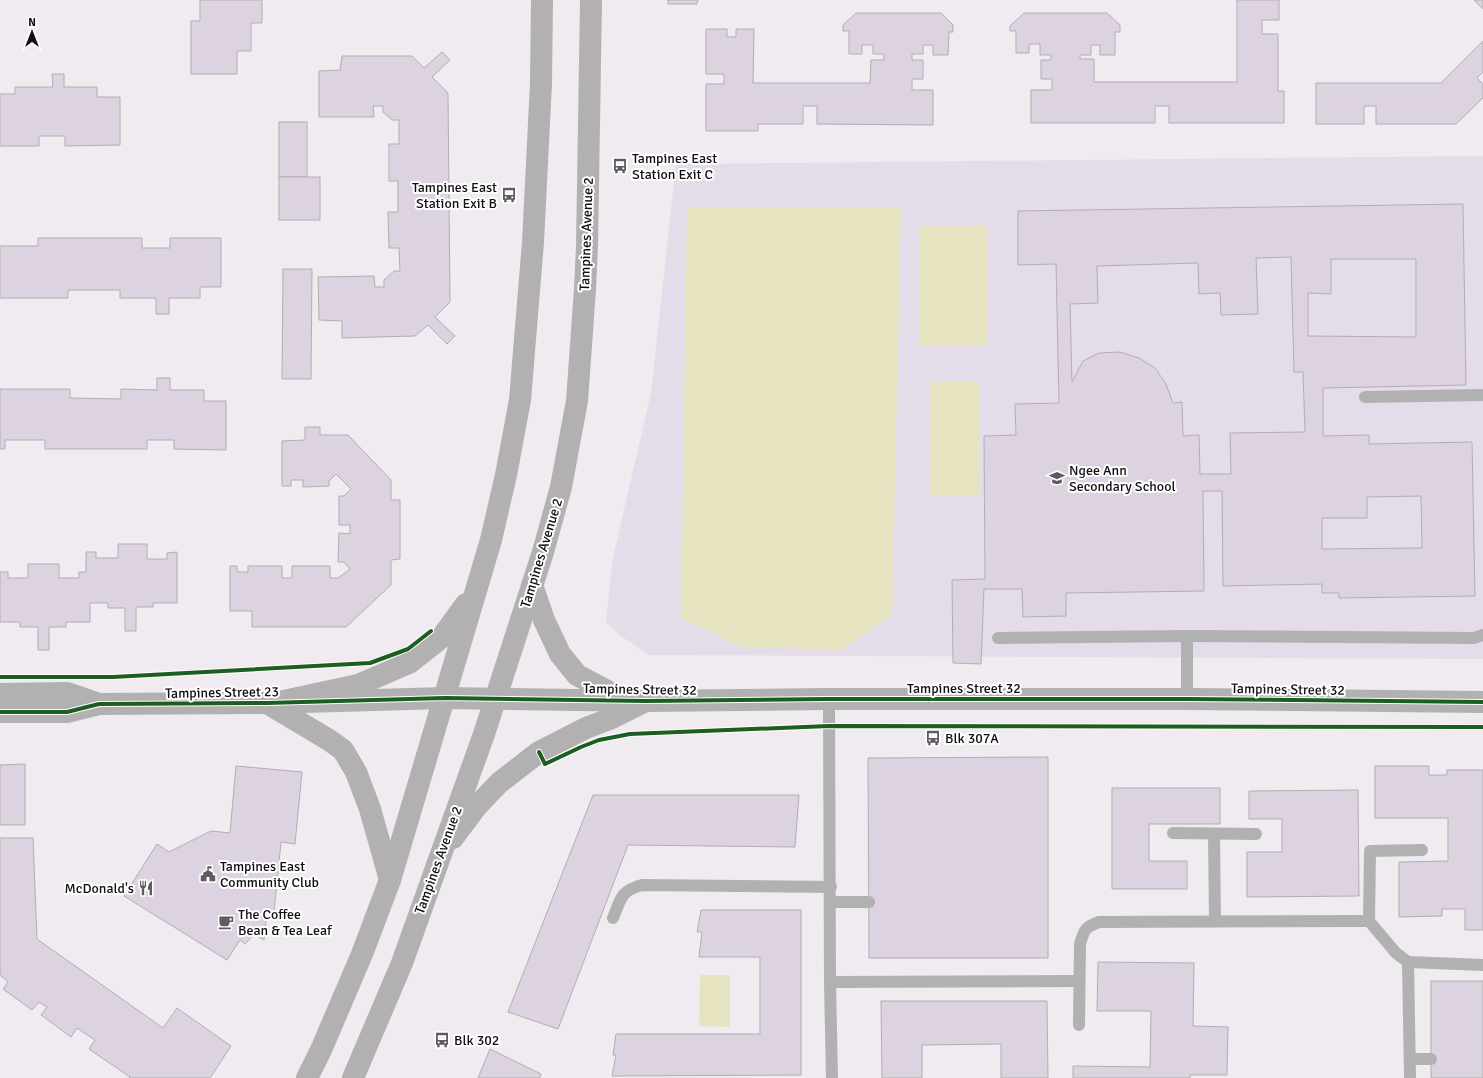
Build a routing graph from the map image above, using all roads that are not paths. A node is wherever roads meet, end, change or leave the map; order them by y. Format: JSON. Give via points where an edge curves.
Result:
{"nodes":[{"id":1,"x":542,"y":0,"type":"edge"},
{"id":2,"x":591,"y":0,"type":"edge"},
{"id":3,"x":1483,"y":395,"type":"edge"},
{"id":4,"x":1365,"y":397,"type":"dead end"},
{"id":5,"x":532,"y":586,"type":"junction"},
{"id":6,"x":475,"y":591,"type":"junction"},
{"id":7,"x":1483,"y":635,"type":"edge"},
{"id":8,"x":1187,"y":636,"type":"junction"},
{"id":9,"x":998,"y":638,"type":"dead end"},
{"id":10,"x":0,"y":694,"type":"edge"},
{"id":11,"x":445,"y":698,"type":"junction"},
{"id":12,"x":496,"y":698,"type":"junction"},
{"id":13,"x":829,"y":699,"type":"junction"},
{"id":14,"x":1187,"y":699,"type":"junction"},
{"id":15,"x":636,"y":701,"type":"junction"},
{"id":16,"x":1483,"y":702,"type":"edge"},
{"id":17,"x":273,"y":703,"type":"junction"},
{"id":18,"x":98,"y":704,"type":"junction"},
{"id":19,"x":0,"y":712,"type":"edge"},
{"id":20,"x":1173,"y":833,"type":"dead end"},
{"id":21,"x":1214,"y":834,"type":"junction"},
{"id":22,"x":1256,"y":834,"type":"dead end"},
{"id":23,"x":1422,"y":850,"type":"dead end"},
{"id":24,"x":440,"y":855,"type":"junction"},
{"id":25,"x":390,"y":880,"type":"junction"},
{"id":26,"x":831,"y":887,"type":"junction"},
{"id":27,"x":831,"y":902,"type":"junction"},
{"id":28,"x":868,"y":902,"type":"dead end"},
{"id":29,"x":613,"y":918,"type":"dead end"},
{"id":30,"x":1215,"y":921,"type":"junction"},
{"id":31,"x":1369,"y":921,"type":"junction"},
{"id":32,"x":1408,"y":962,"type":"junction"},
{"id":33,"x":1483,"y":965,"type":"edge"},
{"id":34,"x":1079,"y":981,"type":"junction"},
{"id":35,"x":830,"y":982,"type":"junction"},
{"id":36,"x":1079,"y":1025,"type":"dead end"},
{"id":37,"x":1431,"y":1058,"type":"dead end"},
{"id":38,"x":1410,"y":1059,"type":"junction"},
{"id":39,"x":307,"y":1078,"type":"edge"},
{"id":40,"x":353,"y":1078,"type":"edge"},
{"id":41,"x":832,"y":1078,"type":"edge"},
{"id":42,"x":1410,"y":1078,"type":"edge"}],
"edges":[{"from":1,"to":6,"type":"main road","via":[[542,83],[533,242],[520,400],[506,475]]},
{"from":2,"to":5,"type":"main road","name":"Tampines Avenue 2","via":[[587,247],[577,401],[561,487]]},
{"from":3,"to":4,"type":"lane"},
{"from":5,"to":12,"type":"main road","name":"Tampines Avenue 2"},
{"from":5,"to":15,"type":"main road","via":[[554,643],[577,675]]},
{"from":6,"to":11,"type":"main road"},
{"from":6,"to":17,"type":"main road","via":[[442,636],[409,663],[358,685]]},
{"from":7,"to":8,"type":"lane","via":[[1474,638]]},
{"from":8,"to":9,"type":"lane"},
{"from":8,"to":14,"type":"lane"},
{"from":10,"to":18,"type":"street","name":"Tampines Street 23","via":[[67,693]]},
{"from":11,"to":12,"type":"street","name":"Tampines Street 32"},
{"from":11,"to":17,"type":"street","name":"Tampines Street 23"},
{"from":11,"to":25,"type":"main road"},
{"from":12,"to":15,"type":"street","name":"Tampines Street 32"},
{"from":12,"to":24,"type":"main road","name":"Tampines Avenue 2"},
{"from":13,"to":14,"type":"street","name":"Tampines Street 32"},
{"from":13,"to":15,"type":"street","name":"Tampines Street 32"},
{"from":13,"to":26,"type":"lane"},
{"from":14,"to":16,"type":"street","name":"Tampines Street 32"},
{"from":15,"to":24,"type":"main road","via":[[612,718],[538,752],[499,783],[477,806]]},
{"from":17,"to":18,"type":"street","name":"Tampines Street 23"},
{"from":17,"to":25,"type":"main road","via":[[343,750],[356,772],[370,809]]},
{"from":18,"to":19,"type":"street","name":"Tampines Street 23","via":[[67,712]]},
{"from":20,"to":21,"type":"lane"},
{"from":21,"to":22,"type":"lane"},
{"from":21,"to":30,"type":"lane"},
{"from":23,"to":31,"type":"lane","via":[[1370,851]]},
{"from":24,"to":40,"type":"main road","name":"Tampines Avenue 2","via":[[402,963]]},
{"from":25,"to":39,"type":"main road","via":[[362,954]]},
{"from":26,"to":27,"type":"lane"},
{"from":26,"to":29,"type":"lane","via":[[642,886],[624,892]]},
{"from":27,"to":28,"type":"lane"},
{"from":27,"to":35,"type":"lane"},
{"from":30,"to":31,"type":"lane"},
{"from":30,"to":34,"type":"lane","via":[[1099,922],[1088,926],[1083,932],[1080,944]]},
{"from":31,"to":32,"type":"lane","via":[[1396,953]]},
{"from":32,"to":33,"type":"lane"},
{"from":32,"to":38,"type":"lane"},
{"from":34,"to":35,"type":"lane"},
{"from":34,"to":36,"type":"lane"},
{"from":35,"to":41,"type":"lane"},
{"from":37,"to":38,"type":"lane"},
{"from":38,"to":42,"type":"lane"}]}
